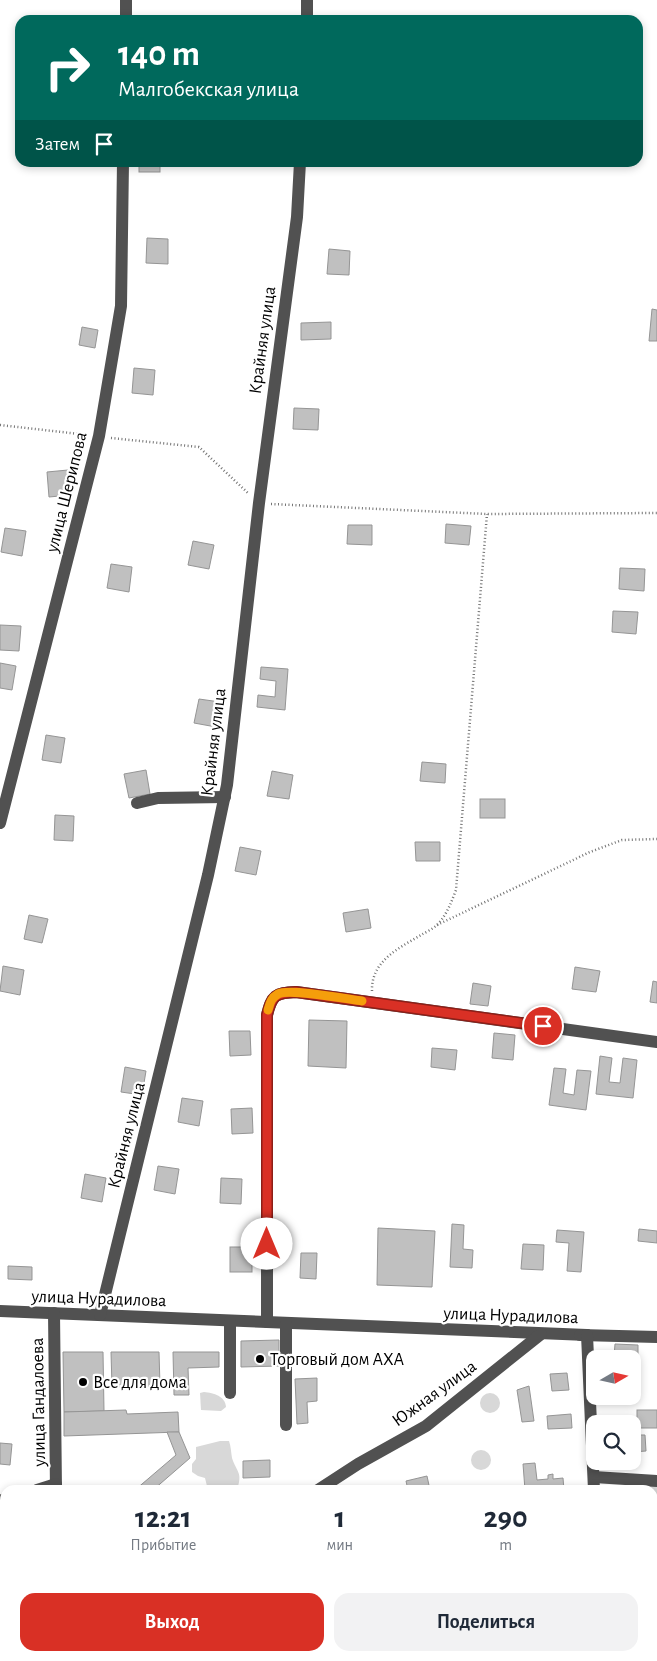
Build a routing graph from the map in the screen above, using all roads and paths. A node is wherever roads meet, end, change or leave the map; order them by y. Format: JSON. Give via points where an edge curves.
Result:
{"nodes":[{"id":1,"x":126,"y":0,"type":"edge"},
{"id":2,"x":307,"y":0,"type":"edge"},
{"id":3,"x":126,"y":15,"type":"edge"},
{"id":4,"x":307,"y":15,"type":"edge"},
{"id":5,"x":123,"y":167,"type":"edge"},
{"id":6,"x":300,"y":167,"type":"edge"},
{"id":7,"x":0,"y":425,"type":"edge"},
{"id":8,"x":99,"y":436,"type":"junction"},
{"id":9,"x":259,"y":503,"type":"junction"},
{"id":10,"x":657,"y":512,"type":"edge"},
{"id":11,"x":487,"y":514,"type":"junction"},
{"id":12,"x":225,"y":797,"type":"junction"},
{"id":13,"x":137,"y":803,"type":"dead end"},
{"id":14,"x":0,"y":823,"type":"edge"},
{"id":15,"x":657,"y":839,"type":"edge"},
{"id":16,"x":436,"y":926,"type":"junction"},
{"id":17,"x":372,"y":1003,"type":"junction"},
{"id":18,"x":657,"y":1042,"type":"edge"},
{"id":19,"x":0,"y":1311,"type":"edge"},
{"id":20,"x":54,"y":1314,"type":"junction"},
{"id":21,"x":100,"y":1315,"type":"junction"},
{"id":22,"x":230,"y":1321,"type":"junction"},
{"id":23,"x":267,"y":1322,"type":"junction"},
{"id":24,"x":286,"y":1323,"type":"junction"},
{"id":25,"x":541,"y":1334,"type":"junction"},
{"id":26,"x":587,"y":1335,"type":"junction"},
{"id":27,"x":657,"y":1338,"type":"edge"},
{"id":28,"x":230,"y":1392,"type":"dead end"},
{"id":29,"x":286,"y":1425,"type":"dead end"},
{"id":30,"x":657,"y":1481,"type":"edge"},
{"id":31,"x":594,"y":1484,"type":"edge"},
{"id":32,"x":56,"y":1485,"type":"edge"},
{"id":33,"x":326,"y":1485,"type":"edge"}],
"edges":[{"from":1,"to":3,"type":"street"},
{"from":2,"to":4,"type":"street"},
{"from":5,"to":8,"type":"street","name":"улица Шерипова","via":[[121,306]]},
{"from":6,"to":9,"type":"street","name":"Крайняя улица","via":[[297,217]]},
{"from":7,"to":8,"type":"path"},
{"from":8,"to":9,"type":"path","via":[[198,447]]},
{"from":8,"to":14,"type":"street","name":"улица Шерипова"},
{"from":9,"to":11,"type":"path"},
{"from":9,"to":12,"type":"street","name":"Крайняя улица"},
{"from":10,"to":11,"type":"path"},
{"from":11,"to":16,"type":"path","via":[[456,890],[448,911]]},
{"from":12,"to":13,"type":"street","via":[[158,798]]},
{"from":12,"to":21,"type":"street","name":"Крайняя улица"},
{"from":15,"to":16,"type":"path","via":[[622,840],[590,852]]},
{"from":16,"to":17,"type":"path","via":[[391,952],[379,966],[372,984]]},
{"from":17,"to":18,"type":"street"},
{"from":17,"to":23,"type":"street","via":[[296,992],[280,993],[271,1000],[267,1015],[266,1067]]},
{"from":19,"to":20,"type":"street","name":"улица Нурадилова"},
{"from":20,"to":21,"type":"street","name":"улица Нурадилова"},
{"from":20,"to":32,"type":"street","name":"улица Гандалоева"},
{"from":21,"to":22,"type":"street","name":"улица Нурадилова"},
{"from":22,"to":23,"type":"street","name":"улица Нурадилова"},
{"from":22,"to":28,"type":"street"},
{"from":23,"to":24,"type":"street","name":"улица Нурадилова"},
{"from":24,"to":25,"type":"street","name":"улица Нурадилова"},
{"from":24,"to":26,"type":"street","name":"улица Нурадилова"},
{"from":24,"to":29,"type":"street"},
{"from":25,"to":26,"type":"street","name":"улица Нурадилова"},
{"from":25,"to":33,"type":"street","name":"Южная улица","via":[[426,1426]]},
{"from":26,"to":27,"type":"street"},
{"from":26,"to":31,"type":"street"},
{"from":30,"to":31,"type":"street"}]}
